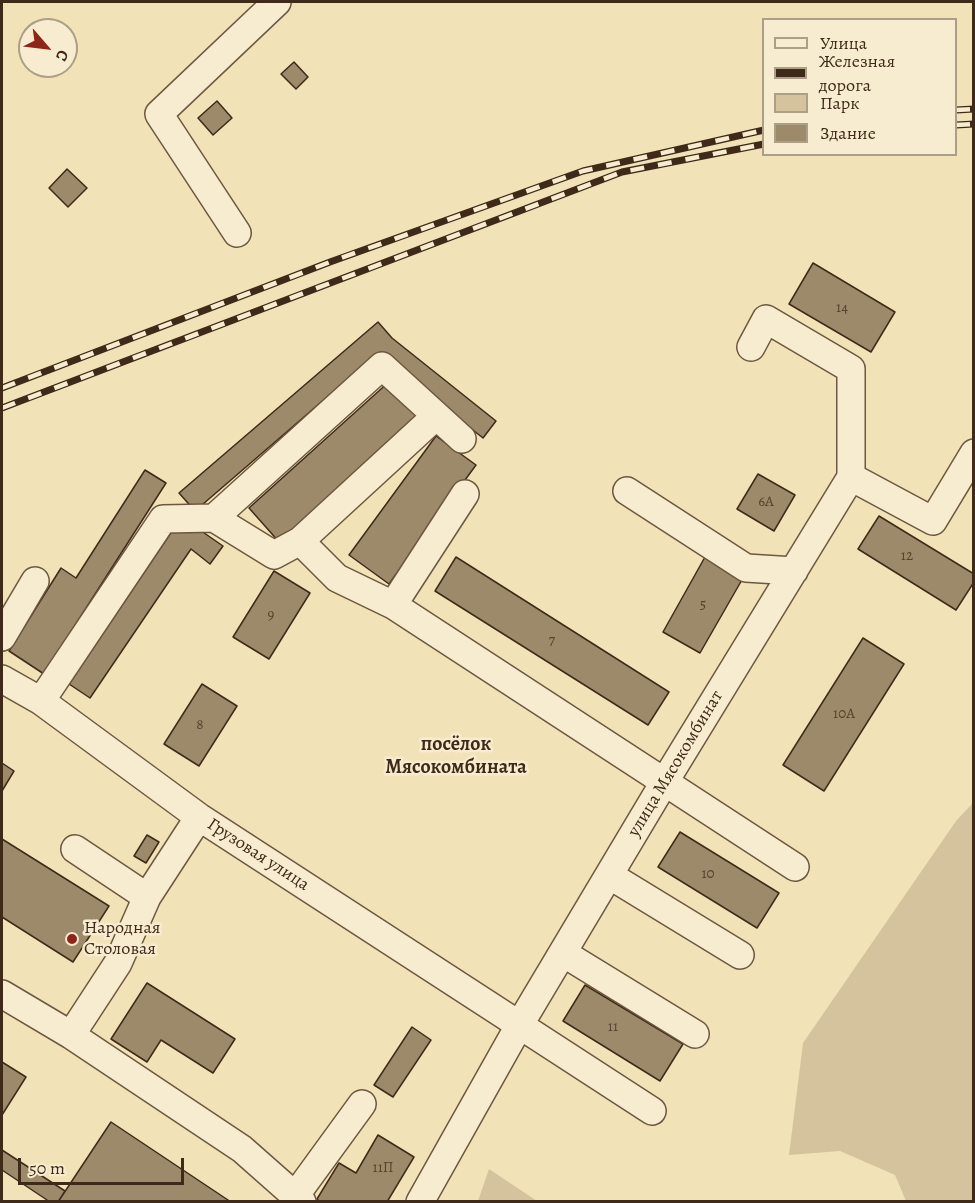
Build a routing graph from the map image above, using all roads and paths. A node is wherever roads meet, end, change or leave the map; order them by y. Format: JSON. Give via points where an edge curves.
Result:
{"nodes":[{"id":1,"x":278,"y":2,"type":"edge"},
{"id":2,"x":237,"y":233,"type":"dead end"},
{"id":3,"x":751,"y":347,"type":"dead end"},
{"id":4,"x":436,"y":416,"type":"junction"},
{"id":5,"x":462,"y":440,"type":"dead end"},
{"id":6,"x":974,"y":453,"type":"edge"},
{"id":7,"x":851,"y":477,"type":"junction"},
{"id":8,"x":627,"y":490,"type":"dead end"},
{"id":9,"x":465,"y":494,"type":"dead end"},
{"id":10,"x":214,"y":518,"type":"junction"},
{"id":11,"x":300,"y":541,"type":"junction"},
{"id":12,"x":794,"y":571,"type":"junction"},
{"id":13,"x":35,"y":581,"type":"dead end"},
{"id":14,"x":393,"y":605,"type":"junction"},
{"id":15,"x":2,"y":637,"type":"edge"},
{"id":16,"x":2,"y":679,"type":"edge"},
{"id":17,"x":41,"y":701,"type":"junction"},
{"id":18,"x":664,"y":781,"type":"junction"},
{"id":19,"x":199,"y":817,"type":"junction"},
{"id":20,"x":75,"y":849,"type":"dead end"},
{"id":21,"x":795,"y":867,"type":"dead end"},
{"id":22,"x":609,"y":875,"type":"junction"},
{"id":23,"x":147,"y":897,"type":"junction"},
{"id":24,"x":563,"y":953,"type":"junction"},
{"id":25,"x":740,"y":955,"type":"dead end"},
{"id":26,"x":2,"y":994,"type":"edge"},
{"id":27,"x":520,"y":1024,"type":"junction"},
{"id":28,"x":695,"y":1034,"type":"dead end"},
{"id":29,"x":71,"y":1035,"type":"junction"},
{"id":30,"x":362,"y":1104,"type":"dead end"},
{"id":31,"x":652,"y":1110,"type":"dead end"},
{"id":32,"x":299,"y":1199,"type":"edge"},
{"id":33,"x":420,"y":1202,"type":"edge"}],
"edges":[{"from":1,"to":2,"type":"street","via":[[159,114]]},
{"from":3,"to":7,"type":"street","via":[[766,319],[851,369]]},
{"from":4,"to":5,"type":"street"},
{"from":4,"to":10,"type":"street","via":[[382,366]]},
{"from":4,"to":11,"type":"street"},
{"from":6,"to":7,"type":"street","via":[[933,521]]},
{"from":7,"to":12,"type":"street","name":"улица Мясокомбинат"},
{"from":8,"to":12,"type":"street","via":[[746,568]]},
{"from":9,"to":14,"type":"street"},
{"from":10,"to":11,"type":"street","via":[[274,555]]},
{"from":10,"to":17,"type":"street","via":[[164,519]]},
{"from":11,"to":14,"type":"street","via":[[337,578]]},
{"from":12,"to":18,"type":"street","name":"улица Мясокомбинат"},
{"from":13,"to":15,"type":"street"},
{"from":14,"to":18,"type":"street"},
{"from":16,"to":17,"type":"street","name":"Грузовая улица"},
{"from":17,"to":19,"type":"street","name":"Грузовая улица"},
{"from":18,"to":21,"type":"street"},
{"from":18,"to":22,"type":"street","name":"улица Мясокомбинат"},
{"from":19,"to":23,"type":"street"},
{"from":19,"to":27,"type":"street","name":"Грузовая улица"},
{"from":20,"to":23,"type":"street"},
{"from":22,"to":24,"type":"street","name":"улица Мясокомбинат"},
{"from":22,"to":25,"type":"street"},
{"from":23,"to":29,"type":"street","via":[[118,963]]},
{"from":24,"to":27,"type":"street","name":"улица Мясокомбинат"},
{"from":24,"to":28,"type":"street"},
{"from":26,"to":29,"type":"street"},
{"from":27,"to":31,"type":"street","name":"Грузовая улица"},
{"from":27,"to":33,"type":"street","name":"улица Мясокомбинат"},
{"from":29,"to":32,"type":"street","via":[[242,1149]]},
{"from":30,"to":32,"type":"street"}]}
